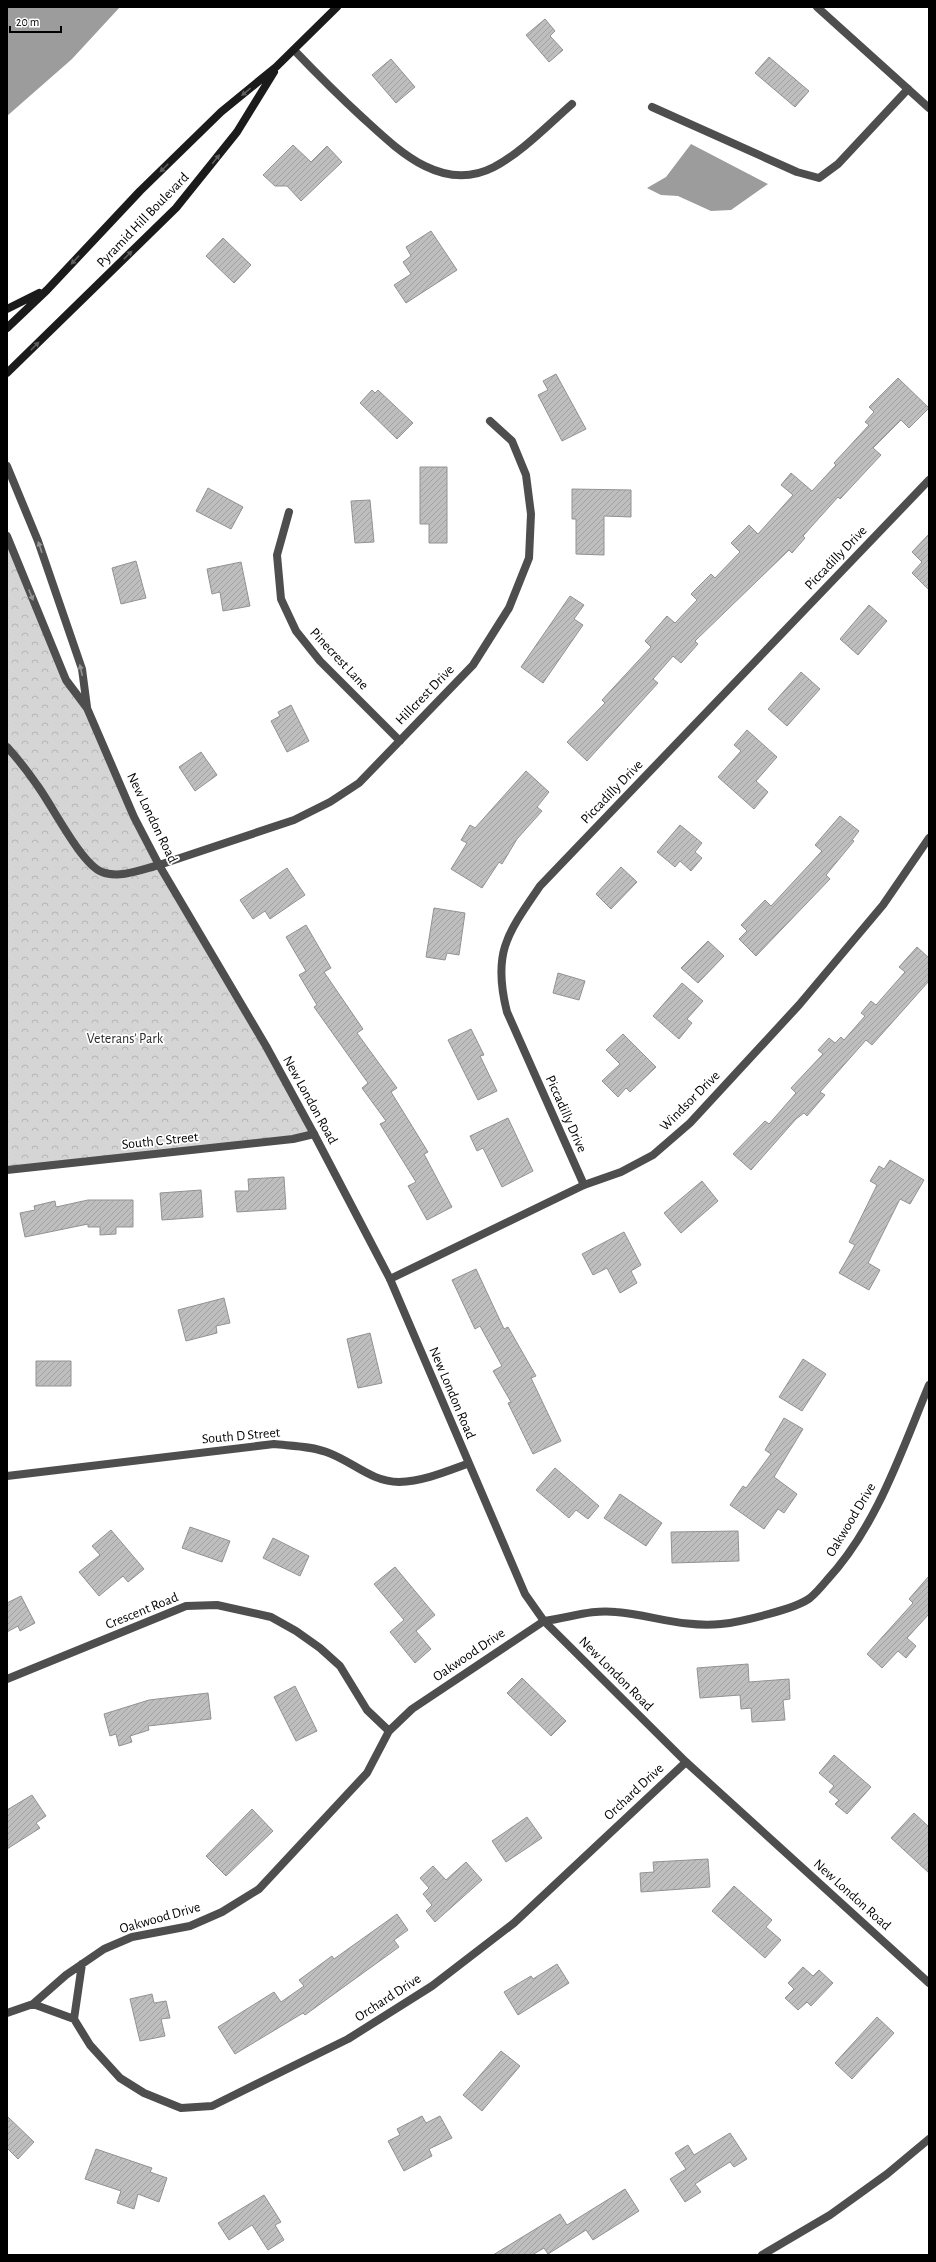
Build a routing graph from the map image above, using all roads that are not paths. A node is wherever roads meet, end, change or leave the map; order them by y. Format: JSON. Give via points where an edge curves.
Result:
{"nodes":[{"id":1,"x":337,"y":7,"type":"edge"},
{"id":2,"x":818,"y":7,"type":"edge"},
{"id":3,"x":294,"y":50,"type":"junction"},
{"id":4,"x":276,"y":67,"type":"junction"},
{"id":5,"x":908,"y":89,"type":"junction"},
{"id":6,"x":572,"y":104,"type":"dead end"},
{"id":7,"x":652,"y":107,"type":"dead end"},
{"id":8,"x":929,"y":108,"type":"edge"},
{"id":9,"x":47,"y":290,"type":"junction"},
{"id":10,"x":7,"y":309,"type":"edge"},
{"id":11,"x":7,"y":328,"type":"edge"},
{"id":12,"x":7,"y":373,"type":"edge"},
{"id":13,"x":490,"y":421,"type":"dead end"},
{"id":14,"x":7,"y":466,"type":"edge"},
{"id":15,"x":929,"y":480,"type":"edge"},
{"id":16,"x":289,"y":512,"type":"dead end"},
{"id":17,"x":7,"y":536,"type":"edge"},
{"id":18,"x":87,"y":708,"type":"junction"},
{"id":19,"x":400,"y":741,"type":"junction"},
{"id":20,"x":7,"y":747,"type":"edge"},
{"id":21,"x":929,"y":838,"type":"edge"},
{"id":22,"x":159,"y":865,"type":"junction"},
{"id":23,"x":314,"y":1134,"type":"junction"},
{"id":24,"x":7,"y":1170,"type":"edge"},
{"id":25,"x":584,"y":1185,"type":"junction"},
{"id":26,"x":390,"y":1279,"type":"junction"},
{"id":27,"x":929,"y":1385,"type":"edge"},
{"id":28,"x":467,"y":1464,"type":"junction"},
{"id":29,"x":7,"y":1476,"type":"edge"},
{"id":30,"x":544,"y":1621,"type":"junction"},
{"id":31,"x":7,"y":1679,"type":"edge"},
{"id":32,"x":389,"y":1731,"type":"junction"},
{"id":33,"x":686,"y":1762,"type":"junction"},
{"id":34,"x":82,"y":1964,"type":"junction"},
{"id":35,"x":929,"y":1983,"type":"edge"},
{"id":36,"x":33,"y":2004,"type":"junction"},
{"id":37,"x":7,"y":2013,"type":"edge"},
{"id":38,"x":74,"y":2019,"type":"junction"},
{"id":39,"x":929,"y":2139,"type":"edge"},
{"id":40,"x":762,"y":2255,"type":"edge"}],
"edges":[{"from":1,"to":3,"type":"main road","name":"Pyramid Hill Boulevard"},
{"from":2,"to":5,"type":"street"},
{"from":3,"to":4,"type":"main road","name":"Pyramid Hill Boulevard"},
{"from":3,"to":6,"type":"street","via":[[401,153],[431,170],[453,175],[474,174],[494,167]]},
{"from":4,"to":9,"type":"main road","name":"Pyramid Hill Boulevard","one_way":true,"via":[[221,112],[140,191]]},
{"from":12,"to":4,"type":"main road","name":"Pyramid Hill Boulevard","one_way":true,"via":[[176,208],[237,132]]},
{"from":5,"to":7,"type":"street","via":[[838,164],[819,178],[797,172]]},
{"from":5,"to":8,"type":"street"},
{"from":9,"to":10,"type":"main road"},
{"from":9,"to":11,"type":"main road","name":"Pyramid Hill Boulevard"},
{"from":13,"to":19,"type":"street","name":"Hillcrest Drive","via":[[512,441],[526,475],[531,514],[529,558],[509,608],[473,665]]},
{"from":18,"to":14,"type":"street","name":"New London Road","one_way":true,"via":[[82,669],[38,541]]},
{"from":15,"to":25,"type":"street","name":"Piccadilly Drive","via":[[540,886],[515,922],[500,958],[501,989],[507,1012]]},
{"from":16,"to":19,"type":"street","name":"Pinecrest Lane","via":[[277,555],[281,599],[296,631],[320,661]]},
{"from":17,"to":18,"type":"street","name":"New London Road","one_way":true,"via":[[66,680]]},
{"from":18,"to":22,"type":"street","name":"New London Road","via":[[134,817]]},
{"from":19,"to":22,"type":"street","name":"Hillcrest Drive","via":[[359,783],[330,802],[294,820]]},
{"from":20,"to":22,"type":"street","name":"Hillcrest Drive","via":[[37,785],[90,863],[102,872],[124,874]]},
{"from":21,"to":25,"type":"street","name":"Windsor Drive","via":[[873,916],[798,1005],[690,1123],[652,1155],[621,1172]]},
{"from":22,"to":23,"type":"street","name":"New London Road","via":[[266,1046]]},
{"from":23,"to":24,"type":"street","name":"South C Street","via":[[294,1139]]},
{"from":23,"to":26,"type":"street","name":"New London Road"},
{"from":25,"to":26,"type":"street","name":"Windsor Drive"},
{"from":26,"to":28,"type":"street","name":"New London Road"},
{"from":27,"to":30,"type":"street","name":"Oakwood Drive","via":[[880,1502],[843,1562],[810,1598],[774,1613],[720,1624],[669,1622],[616,1612],[586,1611],[567,1618]]},
{"from":28,"to":29,"type":"street","name":"South D Street","via":[[428,1479],[398,1482],[372,1476],[329,1453],[305,1447],[274,1444]]},
{"from":28,"to":30,"type":"street","name":"New London Road","via":[[524,1594]]},
{"from":30,"to":32,"type":"street","name":"Oakwood Drive","via":[[412,1709]]},
{"from":30,"to":33,"type":"street","name":"New London Road"},
{"from":31,"to":32,"type":"street","name":"Crescent Road","via":[[186,1606],[217,1605],[271,1617],[320,1648],[340,1666],[367,1710]]},
{"from":32,"to":34,"type":"street","name":"Oakwood Drive","via":[[367,1773],[259,1889],[222,1912],[190,1926],[132,1937],[104,1949]]},
{"from":33,"to":35,"type":"street","name":"New London Road"},
{"from":33,"to":38,"type":"street","name":"Orchard Drive","via":[[514,1922],[432,1986],[348,2039],[212,2106],[181,2108],[144,2093],[120,2078],[90,2045]]},
{"from":34,"to":36,"type":"street","name":"Oakwood Drive"},
{"from":34,"to":38,"type":"street"},
{"from":36,"to":37,"type":"street","name":"Oakwood Drive"},
{"from":36,"to":38,"type":"street"},
{"from":39,"to":40,"type":"street","via":[[887,2174],[830,2215]]}]}
